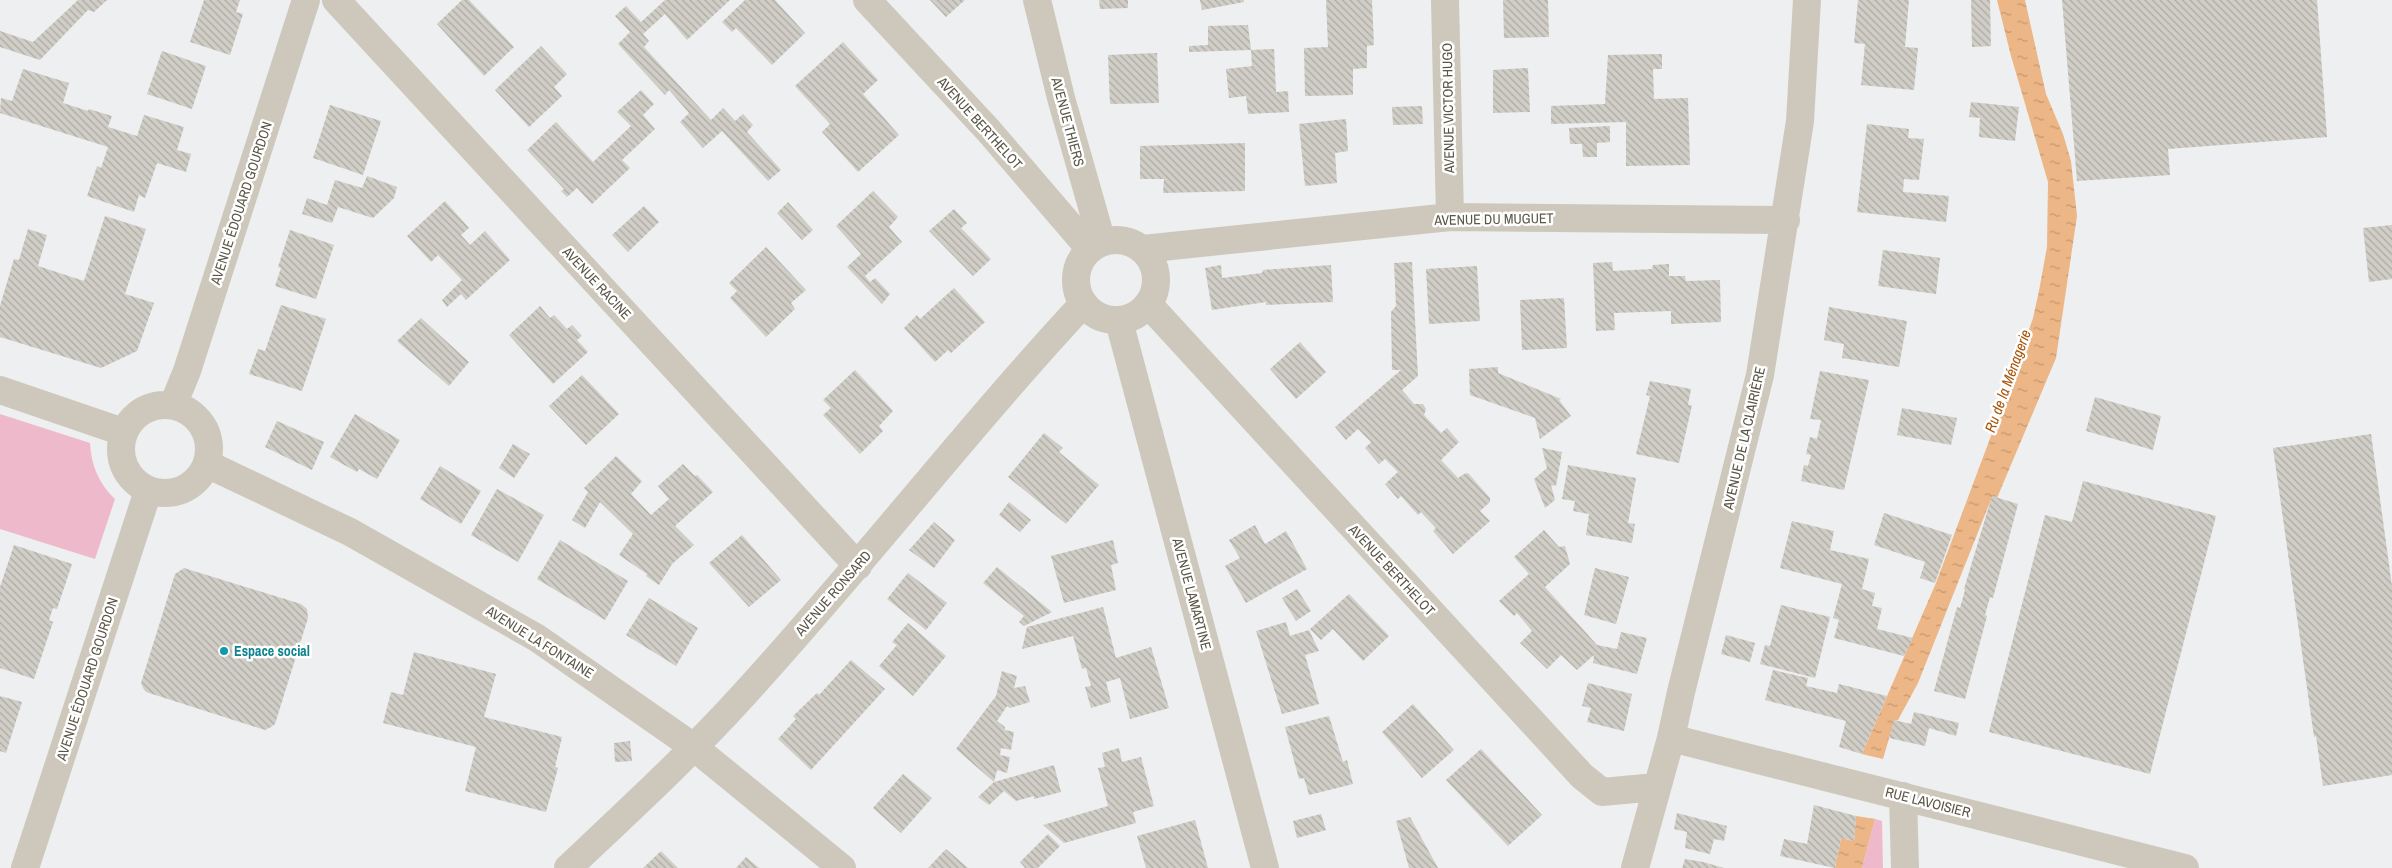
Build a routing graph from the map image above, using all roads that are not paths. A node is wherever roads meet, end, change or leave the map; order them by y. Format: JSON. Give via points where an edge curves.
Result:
{"nodes":[{"id":1,"x":306,"y":0,"type":"edge"},
{"id":2,"x":336,"y":0,"type":"edge"},
{"id":3,"x":867,"y":0,"type":"edge"},
{"id":4,"x":1037,"y":0,"type":"edge"},
{"id":5,"x":1445,"y":0,"type":"edge"},
{"id":6,"x":1807,"y":0,"type":"edge"},
{"id":7,"x":1450,"y":217,"type":"junction"},
{"id":8,"x":1786,"y":220,"type":"junction"},
{"id":9,"x":1096,"y":246,"type":"junction"},
{"id":10,"x":1143,"y":249,"type":"junction"},
{"id":11,"x":1083,"y":304,"type":"junction"},
{"id":12,"x":1149,"y":305,"type":"junction"},
{"id":13,"x":1119,"y":321,"type":"junction"},
{"id":14,"x":0,"y":390,"type":"edge"},
{"id":15,"x":173,"y":405,"type":"junction"},
{"id":16,"x":123,"y":432,"type":"junction"},
{"id":17,"x":206,"y":464,"type":"junction"},
{"id":18,"x":148,"y":491,"type":"junction"},
{"id":19,"x":858,"y":566,"type":"junction"},
{"id":20,"x":1671,"y":738,"type":"junction"},
{"id":21,"x":695,"y":748,"type":"junction"},
{"id":22,"x":1656,"y":787,"type":"junction"},
{"id":23,"x":1903,"y":796,"type":"junction"},
{"id":24,"x":25,"y":868,"type":"edge"},
{"id":25,"x":568,"y":868,"type":"edge"},
{"id":26,"x":842,"y":868,"type":"edge"},
{"id":27,"x":1265,"y":868,"type":"edge"},
{"id":28,"x":1635,"y":868,"type":"edge"},
{"id":29,"x":1905,"y":868,"type":"edge"},
{"id":30,"x":2185,"y":868,"type":"edge"}],
"edges":[{"from":1,"to":15,"type":"street","name":"AVENUE ÉDOUARD GOURDON","via":[[187,371]]},
{"from":2,"to":19,"type":"street","name":"AVENUE RACINE"},
{"from":3,"to":9,"type":"street","name":"AVENUE BERTHELOT"},
{"from":4,"to":9,"type":"street","name":"AVENUE THIERS"},
{"from":5,"to":7,"type":"street","name":"AVENUE VICTOR HUGO"},
{"from":6,"to":8,"type":"street","name":"AVENUE DE LA CLAIRIÈRE","via":[[1800,121]]},
{"from":7,"to":8,"type":"street","name":"AVENUE DU MUGUET"},
{"from":7,"to":10,"type":"street","name":"AVENUE DU MUGUET"},
{"from":8,"to":20,"type":"street","name":"AVENUE DE LA CLAIRIÈRE","via":[[1760,375]]},
{"from":9,"to":10,"type":"street","via":[[1123,240]]},
{"from":9,"to":11,"type":"street","via":[[1082,258],[1077,269],[1077,287]]},
{"from":10,"to":12,"type":"street","via":[[1156,270],[1155,294]]},
{"from":11,"to":13,"type":"street","via":[[1101,318]]},
{"from":11,"to":19,"type":"street","name":"AVENUE RONSARD","via":[[1031,360]]},
{"from":12,"to":13,"type":"street","via":[[1133,317]]},
{"from":12,"to":22,"type":"street","name":"AVENUE BERTHELOT","via":[[1582,776],[1602,792]]},
{"from":13,"to":27,"type":"street","name":"AVENUE LAMARTINE"},
{"from":14,"to":16,"type":"street"},
{"from":15,"to":16,"type":"street","via":[[149,407],[138,413]]},
{"from":15,"to":17,"type":"street","via":[[185,409],[203,426],[208,439]]},
{"from":16,"to":18,"type":"street","via":[[121,460],[136,484]]},
{"from":17,"to":18,"type":"street","via":[[197,479],[183,490],[172,493]]},
{"from":17,"to":21,"type":"street","name":"AVENUE LA FONTAINE","via":[[350,532],[537,638]]},
{"from":18,"to":24,"type":"street","name":"AVENUE ÉDOUARD GOURDON"},
{"from":19,"to":21,"type":"street","name":"AVENUE RONSARD"},
{"from":20,"to":22,"type":"street","name":"AVENUE DE LA CLAIRIÈRE"},
{"from":20,"to":23,"type":"street","name":"RUE LAVOISIER"},
{"from":21,"to":25,"type":"street","name":"AVENUE RONSARD"},
{"from":21,"to":26,"type":"street","name":"AVENUE LA FONTAINE"},
{"from":22,"to":28,"type":"street","name":"AVENUE DE LA CLAIRIÈRE"},
{"from":23,"to":29,"type":"street"},
{"from":23,"to":30,"type":"street","name":"RUE LAVOISIER"}]}
